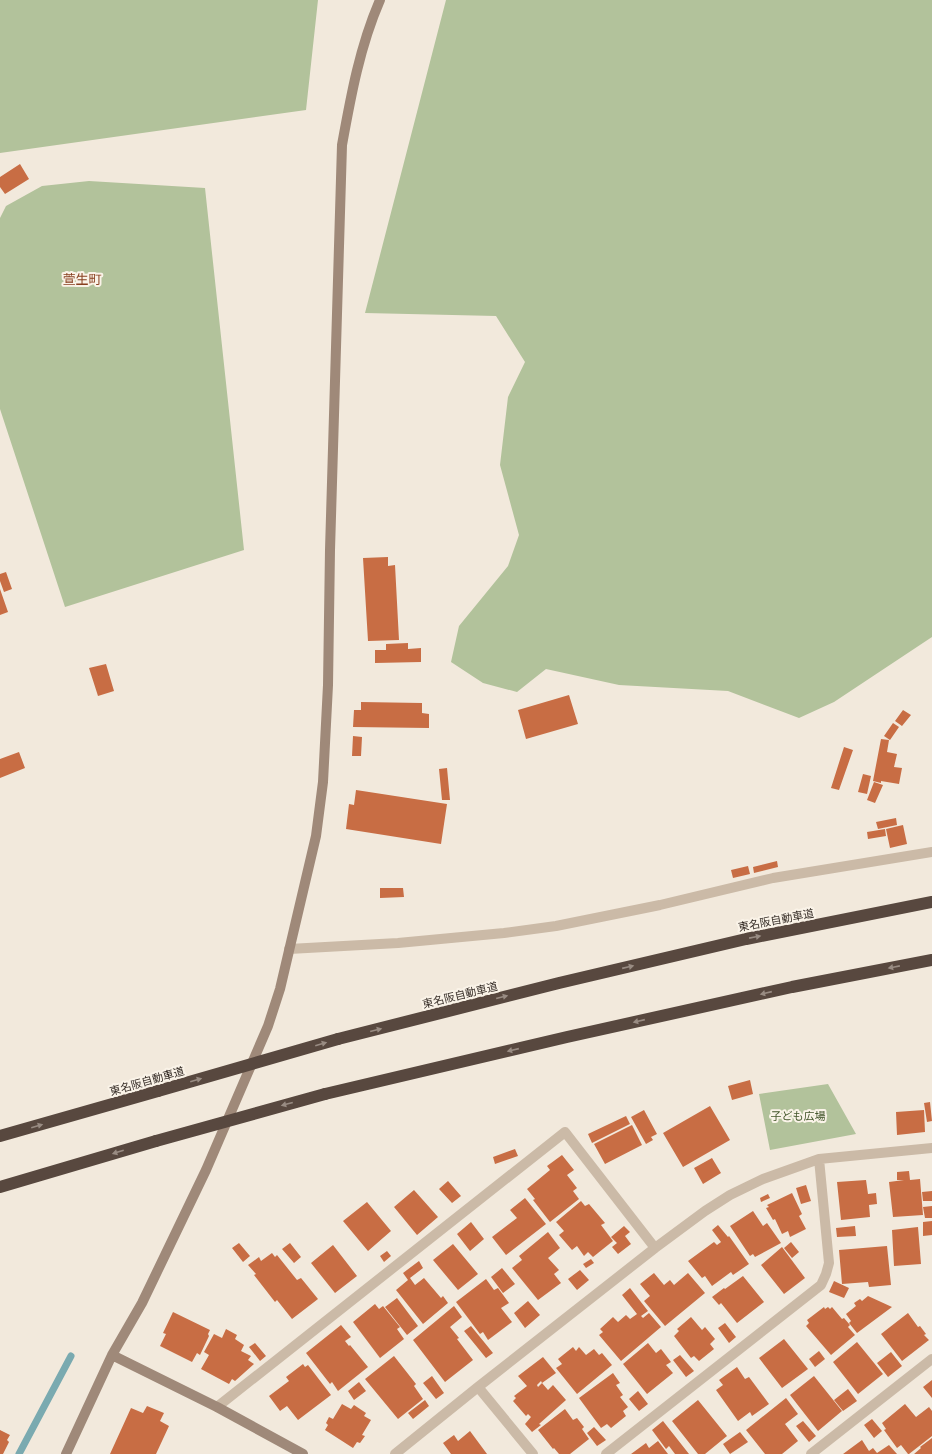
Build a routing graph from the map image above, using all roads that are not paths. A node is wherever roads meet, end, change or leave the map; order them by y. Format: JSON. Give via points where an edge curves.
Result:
{"nodes":[{"id":1,"x":380,"y":0,"type":"edge"},
{"id":2,"x":932,"y":852,"type":"edge"},
{"id":3,"x":932,"y":902,"type":"edge"},
{"id":4,"x":289,"y":949,"type":"junction"},
{"id":5,"x":932,"y":960,"type":"edge"},
{"id":6,"x":0,"y":1136,"type":"edge"},
{"id":7,"x":932,"y":1148,"type":"edge"},
{"id":8,"x":819,"y":1159,"type":"junction"},
{"id":9,"x":0,"y":1187,"type":"edge"},
{"id":10,"x":655,"y":1248,"type":"junction"},
{"id":11,"x":112,"y":1355,"type":"junction"},
{"id":12,"x":932,"y":1359,"type":"edge"},
{"id":13,"x":478,"y":1387,"type":"junction"},
{"id":14,"x":217,"y":1407,"type":"junction"},
{"id":15,"x":66,"y":1454,"type":"edge"},
{"id":16,"x":303,"y":1454,"type":"edge"},
{"id":17,"x":395,"y":1454,"type":"edge"},
{"id":18,"x":532,"y":1454,"type":"edge"},
{"id":19,"x":606,"y":1454,"type":"edge"},
{"id":20,"x":811,"y":1454,"type":"edge"}],
"edges":[{"from":1,"to":4,"type":"street","via":[[362,50],[342,145],[328,685],[323,782],[316,836]]},
{"from":2,"to":4,"type":"street","via":[[773,878],[556,926],[398,943]]},
{"from":6,"to":3,"type":"highway","name":"東名阪自動車道","one_way":true,"bridge":true,"via":[[338,1039],[559,983],[746,939]]},
{"from":4,"to":11,"type":"street","via":[[268,1026],[206,1170],[142,1303]]},
{"from":5,"to":9,"type":"highway","one_way":true,"bridge":true,"via":[[792,987],[325,1094]]},
{"from":7,"to":8,"type":"street"},
{"from":8,"to":10,"type":"street","via":[[763,1179],[730,1195]]},
{"from":8,"to":19,"type":"street","via":[[829,1263],[821,1285]]},
{"from":10,"to":13,"type":"street"},
{"from":10,"to":14,"type":"street","via":[[565,1132]]},
{"from":11,"to":14,"type":"street"},
{"from":11,"to":15,"type":"street"},
{"from":12,"to":20,"type":"street"},
{"from":13,"to":17,"type":"street"},
{"from":13,"to":18,"type":"street"},
{"from":14,"to":16,"type":"street"}]}
